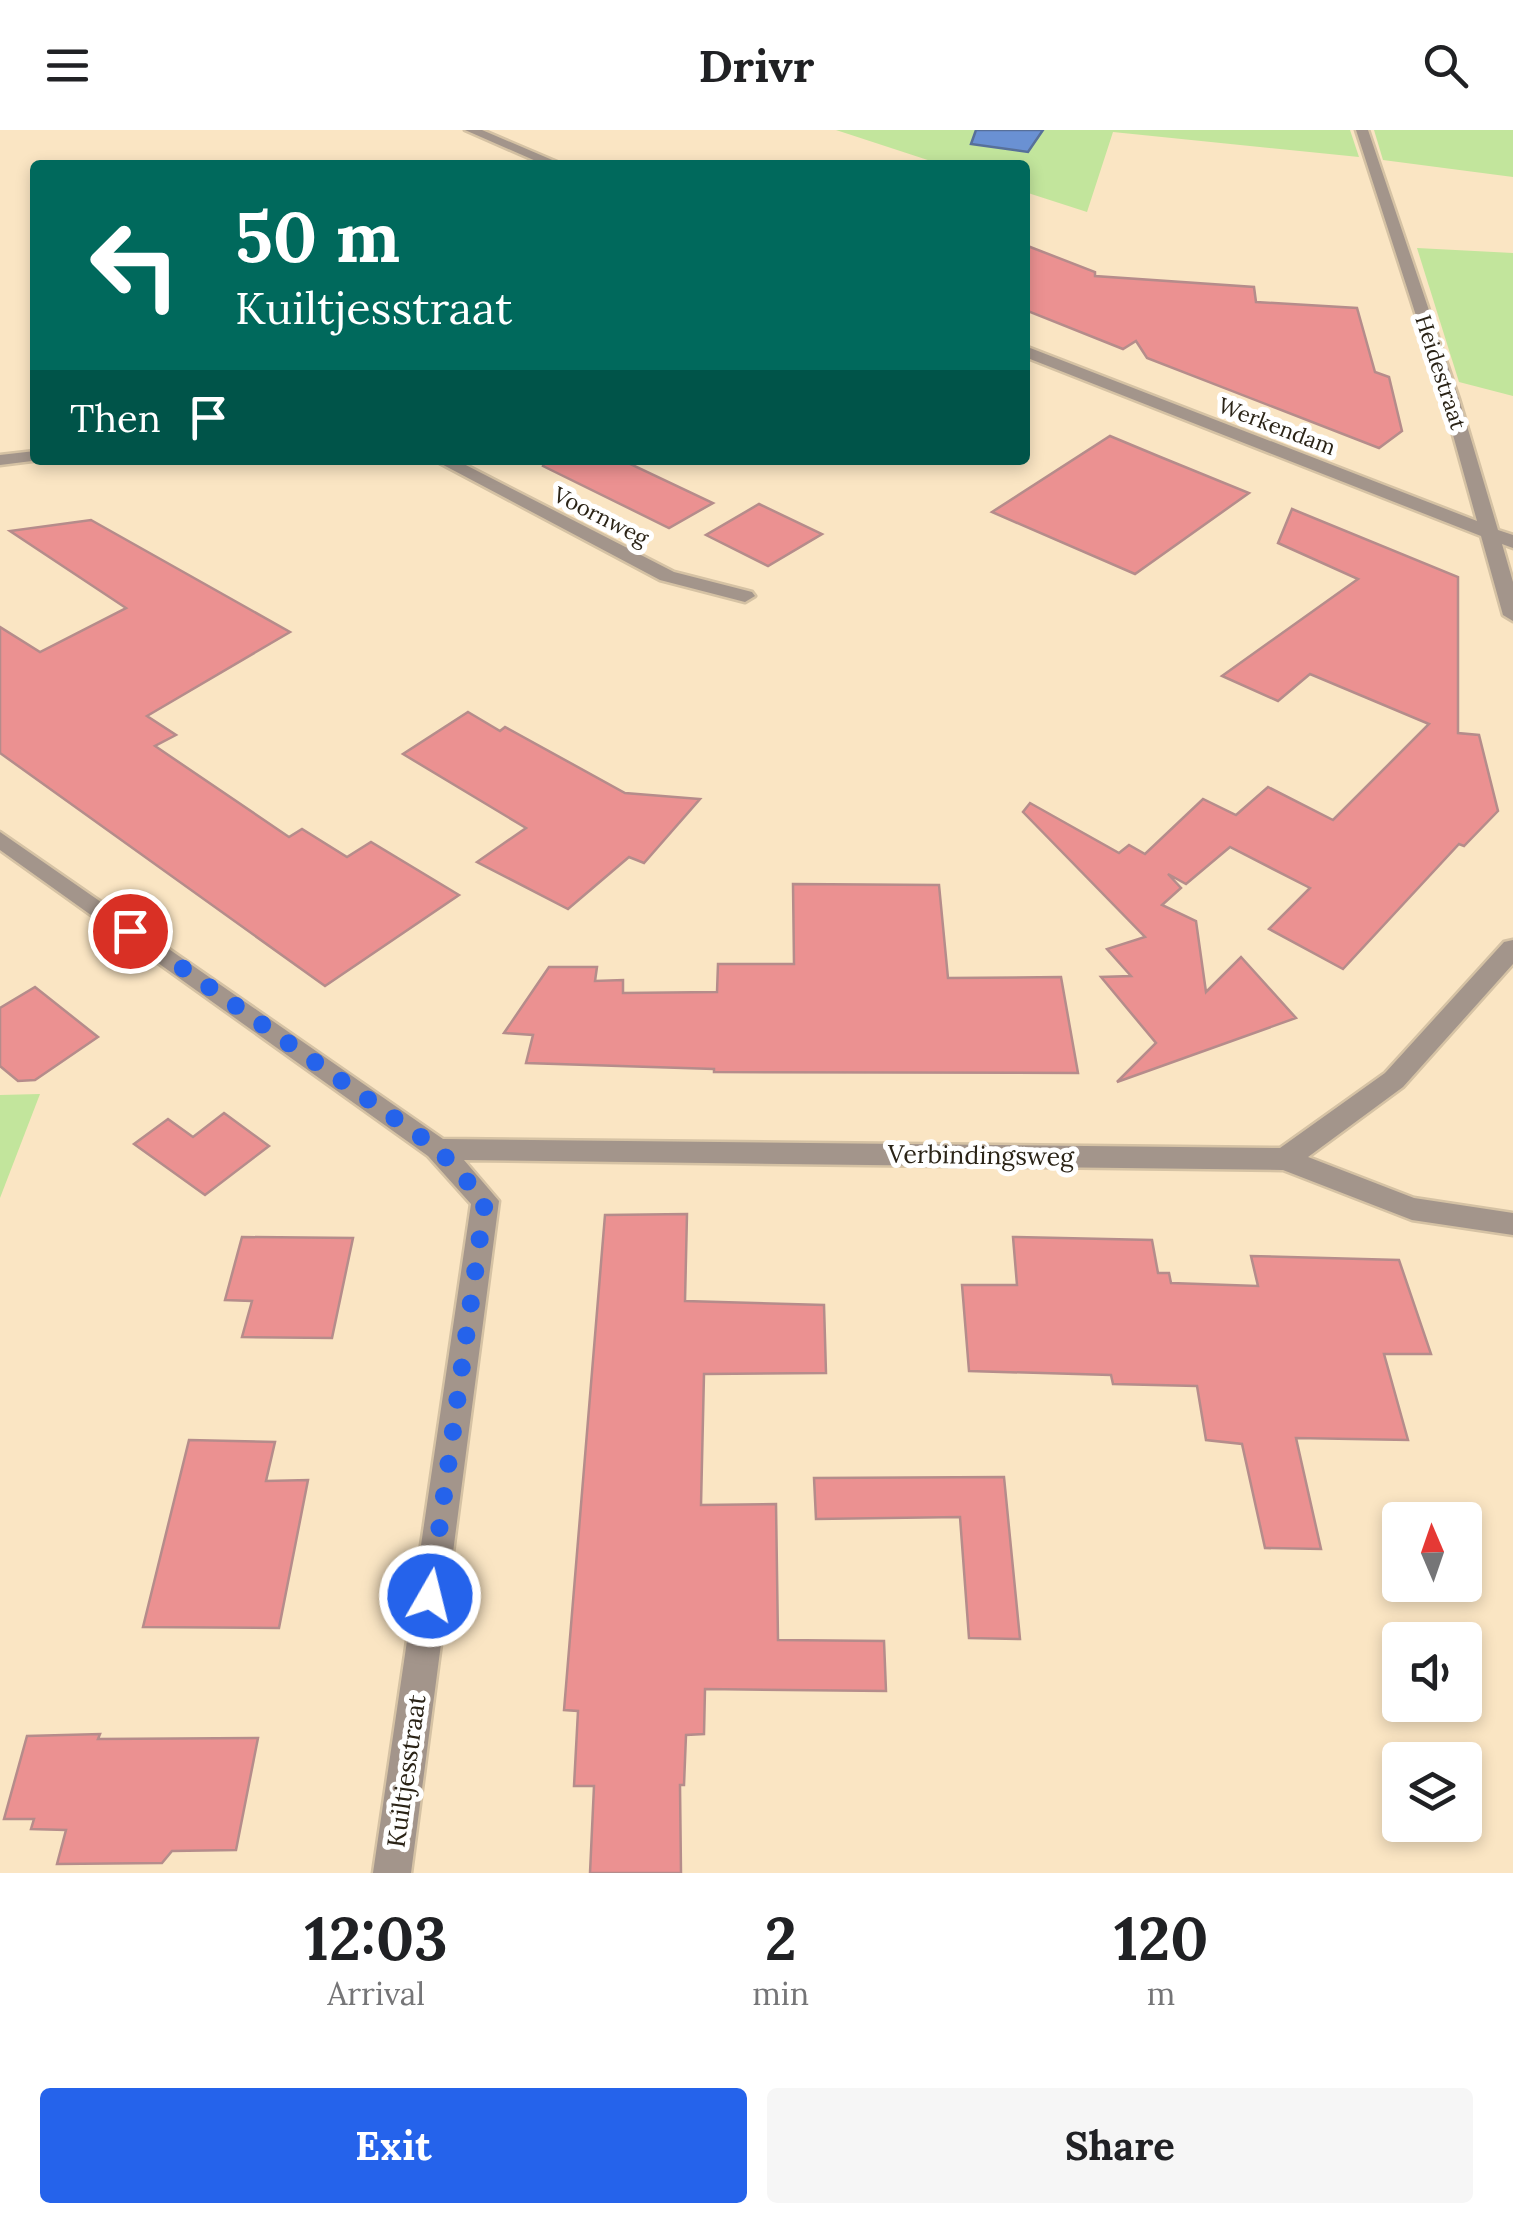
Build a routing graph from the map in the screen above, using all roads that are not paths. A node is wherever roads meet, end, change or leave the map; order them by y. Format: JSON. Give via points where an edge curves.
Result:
{"nodes":[{"id":1,"x":471,"y":130,"type":"edge"},
{"id":2,"x":1362,"y":130,"type":"edge"},
{"id":3,"x":546,"y":160,"type":"edge"},
{"id":4,"x":1030,"y":353,"type":"edge"},
{"id":5,"x":30,"y":457,"type":"edge"},
{"id":6,"x":0,"y":460,"type":"edge"},
{"id":7,"x":453,"y":465,"type":"edge"},
{"id":8,"x":1492,"y":534,"type":"junction"},
{"id":9,"x":1513,"y":542,"type":"edge"},
{"id":10,"x":745,"y":596,"type":"dead end"},
{"id":11,"x":1513,"y":615,"type":"edge"},
{"id":12,"x":0,"y":839,"type":"edge"},
{"id":13,"x":1513,"y":948,"type":"edge"},
{"id":14,"x":438,"y":1149,"type":"junction"},
{"id":15,"x":1286,"y":1159,"type":"junction"},
{"id":16,"x":1513,"y":1224,"type":"edge"},
{"id":17,"x":392,"y":1873,"type":"edge"}],
"edges":[{"from":1,"to":3,"type":"street"},
{"from":2,"to":8,"type":"street","name":"Heidestraat"},
{"from":4,"to":8,"type":"street","name":"Werkendam"},
{"from":5,"to":6,"type":"street"},
{"from":7,"to":10,"type":"street","name":"Voornweg","via":[[667,576]]},
{"from":8,"to":9,"type":"street","name":"Werkendam"},
{"from":8,"to":11,"type":"street","name":"Heidestraat"},
{"from":12,"to":14,"type":"street","name":"Kuiltjesstraat"},
{"from":13,"to":15,"type":"street","via":[[1394,1080]]},
{"from":14,"to":15,"type":"street","name":"Verbindingsweg"},
{"from":14,"to":17,"type":"street","name":"Kuiltjesstraat","via":[[485,1201]]},
{"from":15,"to":16,"type":"street","name":"Verbindingsweg","via":[[1412,1209]]}]}
